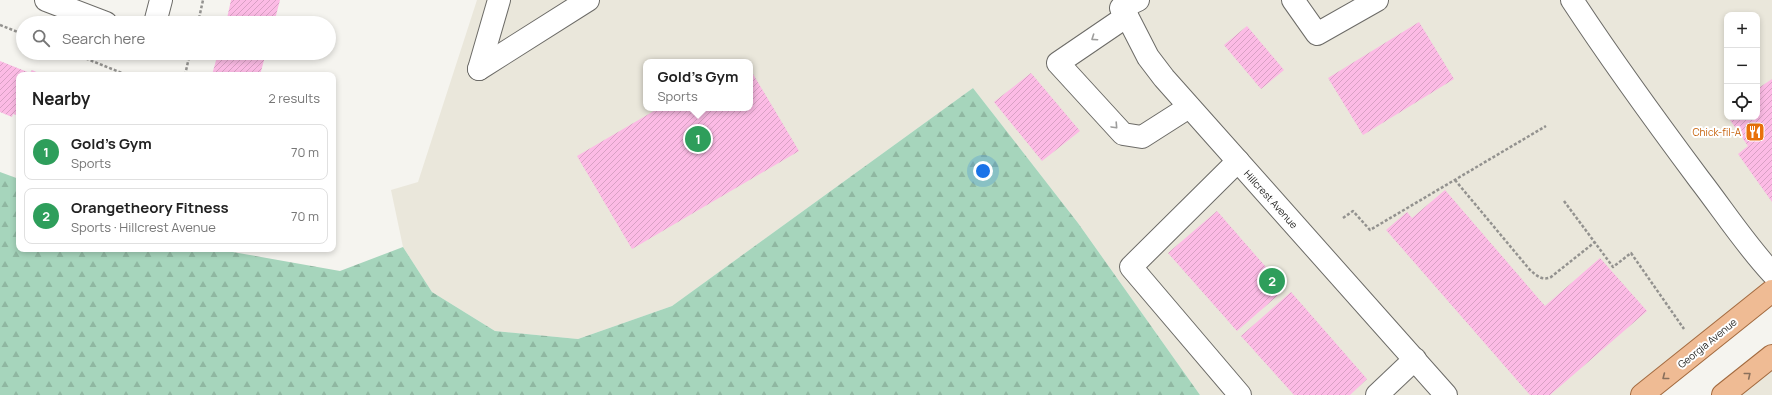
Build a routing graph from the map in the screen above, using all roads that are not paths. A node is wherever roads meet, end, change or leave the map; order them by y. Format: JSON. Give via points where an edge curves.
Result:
{"nodes":[{"id":1,"x":46,"y":0,"type":"edge"},
{"id":2,"x":161,"y":0,"type":"edge"},
{"id":3,"x":498,"y":0,"type":"edge"},
{"id":4,"x":588,"y":0,"type":"edge"},
{"id":5,"x":1294,"y":0,"type":"edge"},
{"id":6,"x":1377,"y":0,"type":"edge"},
{"id":7,"x":1572,"y":0,"type":"edge"},
{"id":8,"x":1125,"y":6,"type":"edge"},
{"id":9,"x":88,"y":16,"type":"edge"},
{"id":10,"x":157,"y":16,"type":"edge"},
{"id":11,"x":1189,"y":107,"type":"junction"},
{"id":12,"x":1238,"y":161,"type":"junction"},
{"id":13,"x":1772,"y":273,"type":"edge"},
{"id":14,"x":1772,"y":291,"type":"edge"},
{"id":15,"x":1772,"y":356,"type":"edge"},
{"id":16,"x":1415,"y":359,"type":"junction"},
{"id":17,"x":1240,"y":395,"type":"edge"},
{"id":18,"x":1377,"y":395,"type":"edge"},
{"id":19,"x":1446,"y":395,"type":"edge"},
{"id":20,"x":1642,"y":395,"type":"edge"},
{"id":21,"x":1723,"y":395,"type":"edge"}],
"edges":[{"from":1,"to":9,"type":"street"},
{"from":2,"to":10,"type":"street"},
{"from":3,"to":4,"type":"street","via":[[479,69]]},
{"from":5,"to":6,"type":"street","via":[[1317,34]]},
{"from":7,"to":13,"type":"street","via":[[1684,158]]},
{"from":8,"to":11,"type":"street","name":"Hillcrest Avenue","via":[[1148,57]]},
{"from":8,"to":11,"type":"street","one_way":true,"via":[[1058,63],[1122,134],[1142,137]]},
{"from":11,"to":12,"type":"street","name":"Hillcrest Avenue"},
{"from":12,"to":16,"type":"street","name":"Hillcrest Avenue"},
{"from":12,"to":17,"type":"street","via":[[1131,267]]},
{"from":14,"to":20,"type":"main road","name":"Georgia Avenue","one_way":true},
{"from":21,"to":15,"type":"main road","one_way":true},
{"from":16,"to":18,"type":"street"},
{"from":16,"to":19,"type":"street","name":"Hillcrest Avenue"}]}
